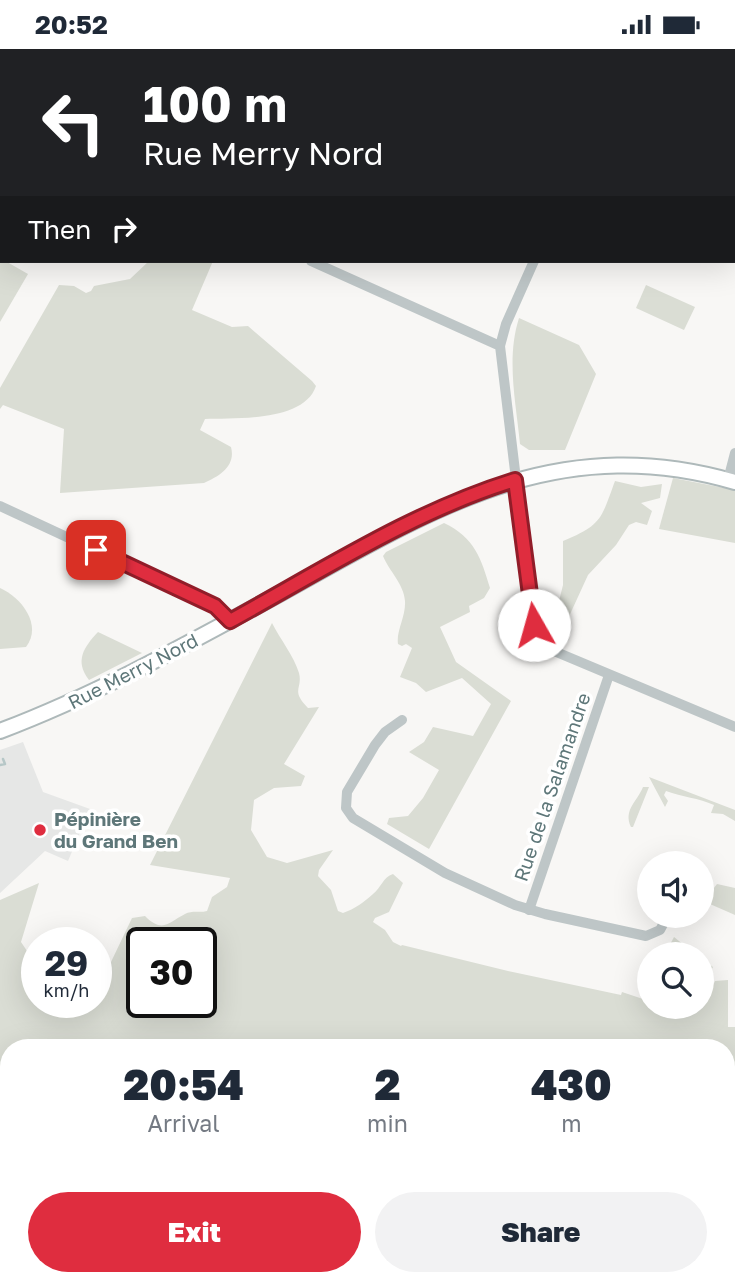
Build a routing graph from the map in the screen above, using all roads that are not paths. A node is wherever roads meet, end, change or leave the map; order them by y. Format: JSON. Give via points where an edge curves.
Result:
{"nodes":[{"id":1,"x":315,"y":263,"type":"edge"},
{"id":2,"x":533,"y":263,"type":"edge"},
{"id":3,"x":500,"y":346,"type":"junction"},
{"id":4,"x":735,"y":453,"type":"edge"},
{"id":5,"x":515,"y":480,"type":"junction"},
{"id":6,"x":731,"y":481,"type":"edge"},
{"id":7,"x":0,"y":506,"type":"edge"},
{"id":8,"x":230,"y":621,"type":"junction"},
{"id":9,"x":609,"y":675,"type":"junction"},
{"id":10,"x":402,"y":720,"type":"dead end"},
{"id":11,"x":735,"y":727,"type":"edge"},
{"id":12,"x":0,"y":731,"type":"edge"},
{"id":13,"x":529,"y":910,"type":"junction"},
{"id":14,"x":661,"y":928,"type":"edge"}],
"edges":[{"from":1,"to":3,"type":"street"},
{"from":2,"to":3,"type":"street"},
{"from":3,"to":5,"type":"street"},
{"from":4,"to":6,"type":"street"},
{"from":5,"to":6,"type":"main road","name":"Rue Merry Nord","via":[[612,466],[670,468]]},
{"from":5,"to":8,"type":"main road","name":"Rue Merry Nord","via":[[422,516]]},
{"from":5,"to":9,"type":"street","via":[[536,636],[547,650]]},
{"from":7,"to":8,"type":"street","via":[[215,606]]},
{"from":8,"to":12,"type":"main road","name":"Rue Merry Nord","via":[[105,687]]},
{"from":9,"to":11,"type":"street"},
{"from":9,"to":13,"type":"street","name":"Rue de la Salamandre"},
{"from":10,"to":13,"type":"street","via":[[375,745],[346,796],[347,812],[452,877]]},
{"from":13,"to":14,"type":"street","via":[[646,936]]}]}
